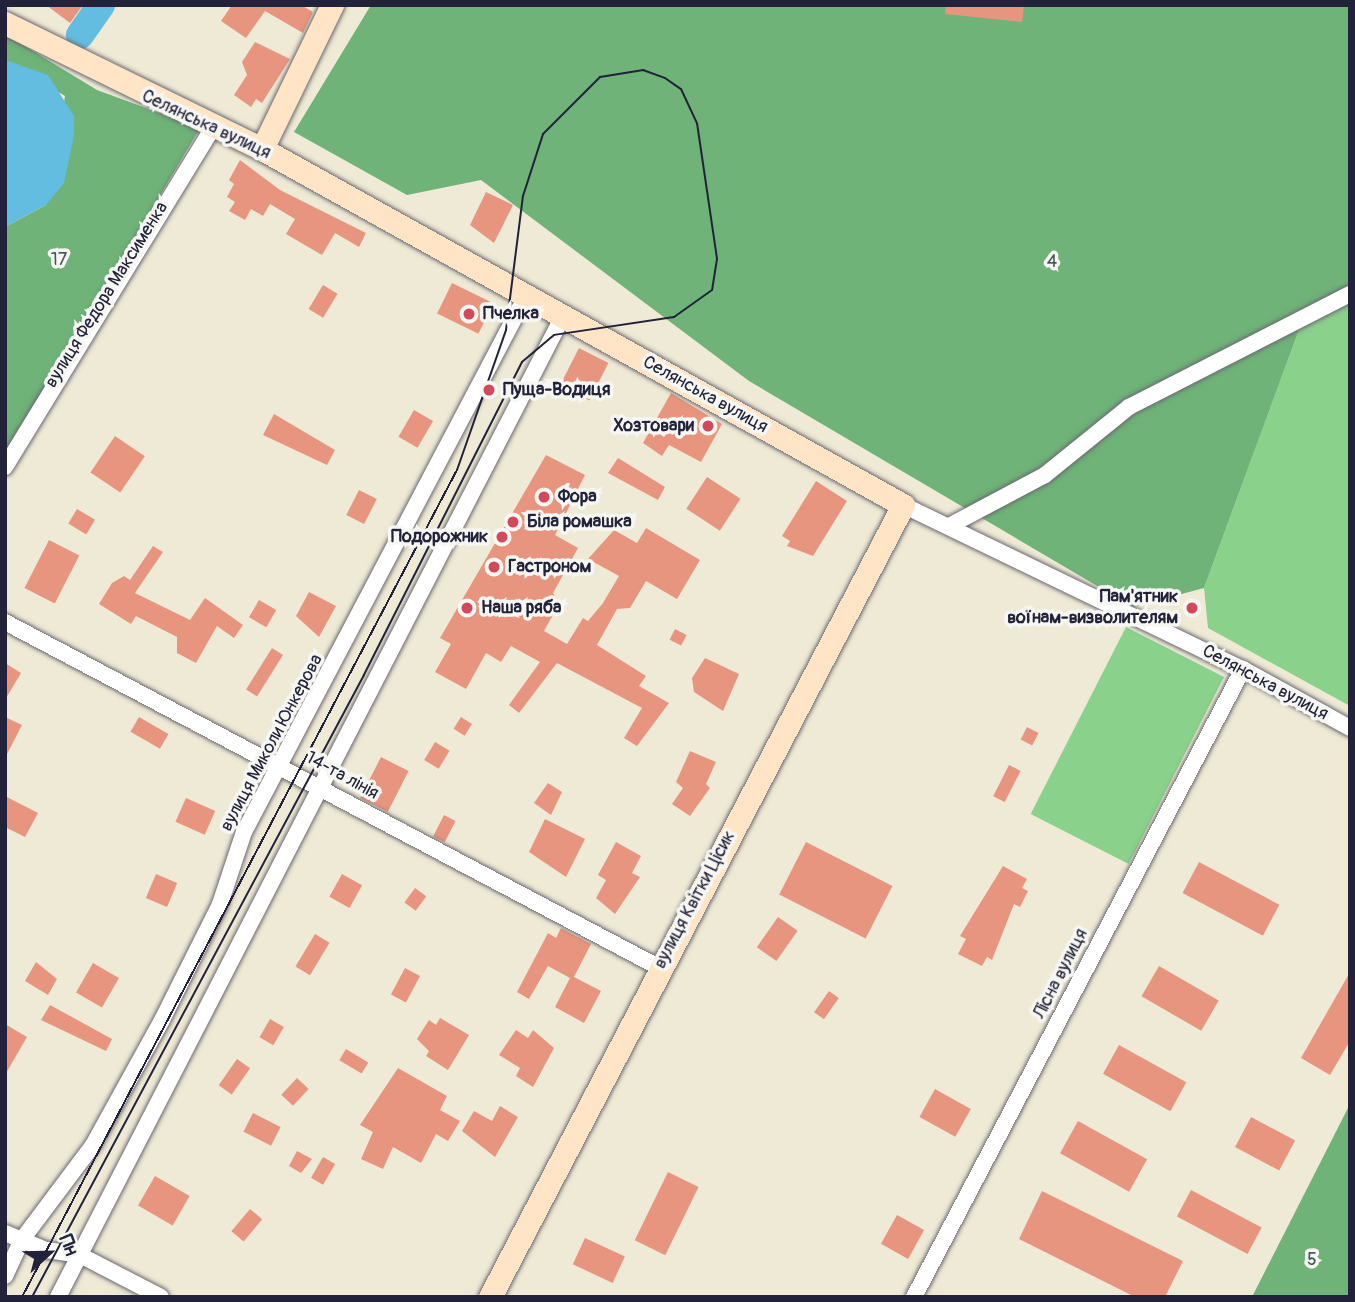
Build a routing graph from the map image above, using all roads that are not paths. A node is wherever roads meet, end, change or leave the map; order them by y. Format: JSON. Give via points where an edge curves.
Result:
{"nodes":[{"id":1,"x":332,"y":5,"type":"edge"},
{"id":2,"x":5,"y":23,"type":"edge"},
{"id":3,"x":213,"y":127,"type":"junction"},
{"id":4,"x":262,"y":149,"type":"junction"},
{"id":5,"x":1350,"y":294,"type":"edge"},
{"id":6,"x":526,"y":296,"type":"junction"},
{"id":7,"x":563,"y":316,"type":"junction"},
{"id":8,"x":5,"y":467,"type":"edge"},
{"id":9,"x":903,"y":505,"type":"junction"},
{"id":10,"x":949,"y":526,"type":"junction"},
{"id":11,"x":5,"y":622,"type":"edge"},
{"id":12,"x":1243,"y":669,"type":"junction"},
{"id":13,"x":1350,"y":728,"type":"edge"},
{"id":14,"x":282,"y":765,"type":"junction"},
{"id":15,"x":321,"y":787,"type":"junction"},
{"id":16,"x":660,"y":968,"type":"junction"},
{"id":17,"x":5,"y":1233,"type":"edge"},
{"id":18,"x":22,"y":1241,"type":"junction"},
{"id":19,"x":80,"y":1255,"type":"junction"},
{"id":20,"x":5,"y":1276,"type":"edge"},
{"id":21,"x":58,"y":1297,"type":"edge"},
{"id":22,"x":161,"y":1297,"type":"edge"},
{"id":23,"x":490,"y":1297,"type":"edge"},
{"id":24,"x":914,"y":1297,"type":"edge"}],
"edges":[{"from":1,"to":4,"type":"street"},
{"from":2,"to":3,"type":"street","name":"Селянська вулиця"},
{"from":3,"to":4,"type":"street","name":"Селянська вулиця"},
{"from":3,"to":8,"type":"street","name":"вулиця Федора Максименка"},
{"from":4,"to":6,"type":"street","name":"Селянська вулиця"},
{"from":5,"to":10,"type":"street","via":[[1129,407],[1045,475]]},
{"from":6,"to":7,"type":"street","name":"Селянська вулиця"},
{"from":6,"to":14,"type":"street","name":"вулиця Миколи Юнкерова"},
{"from":7,"to":9,"type":"street","name":"Селянська вулиця"},
{"from":7,"to":15,"type":"street"},
{"from":9,"to":10,"type":"street","name":"Селянська вулиця"},
{"from":9,"to":16,"type":"street","name":"вулиця Квітки Цісик"},
{"from":10,"to":12,"type":"street","name":"Селянська вулиця"},
{"from":11,"to":14,"type":"street","name":"14-та лінія"},
{"from":12,"to":13,"type":"street","name":"Селянська вулиця"},
{"from":12,"to":24,"type":"street","name":"Лісна вулиця"},
{"from":14,"to":15,"type":"street","name":"14-та лінія"},
{"from":14,"to":18,"type":"street","name":"вулиця Миколи Юнкерова","via":[[244,832],[220,904],[162,1020],[93,1144]]},
{"from":15,"to":16,"type":"street","name":"14-та лінія"},
{"from":15,"to":19,"type":"street"},
{"from":16,"to":23,"type":"street","name":"вулиця Квітки Цісик"},
{"from":17,"to":18,"type":"street"},
{"from":18,"to":19,"type":"street"},
{"from":18,"to":20,"type":"street","name":"вулиця Миколи Юнкерова"},
{"from":19,"to":21,"type":"street"},
{"from":19,"to":22,"type":"street"}]}
